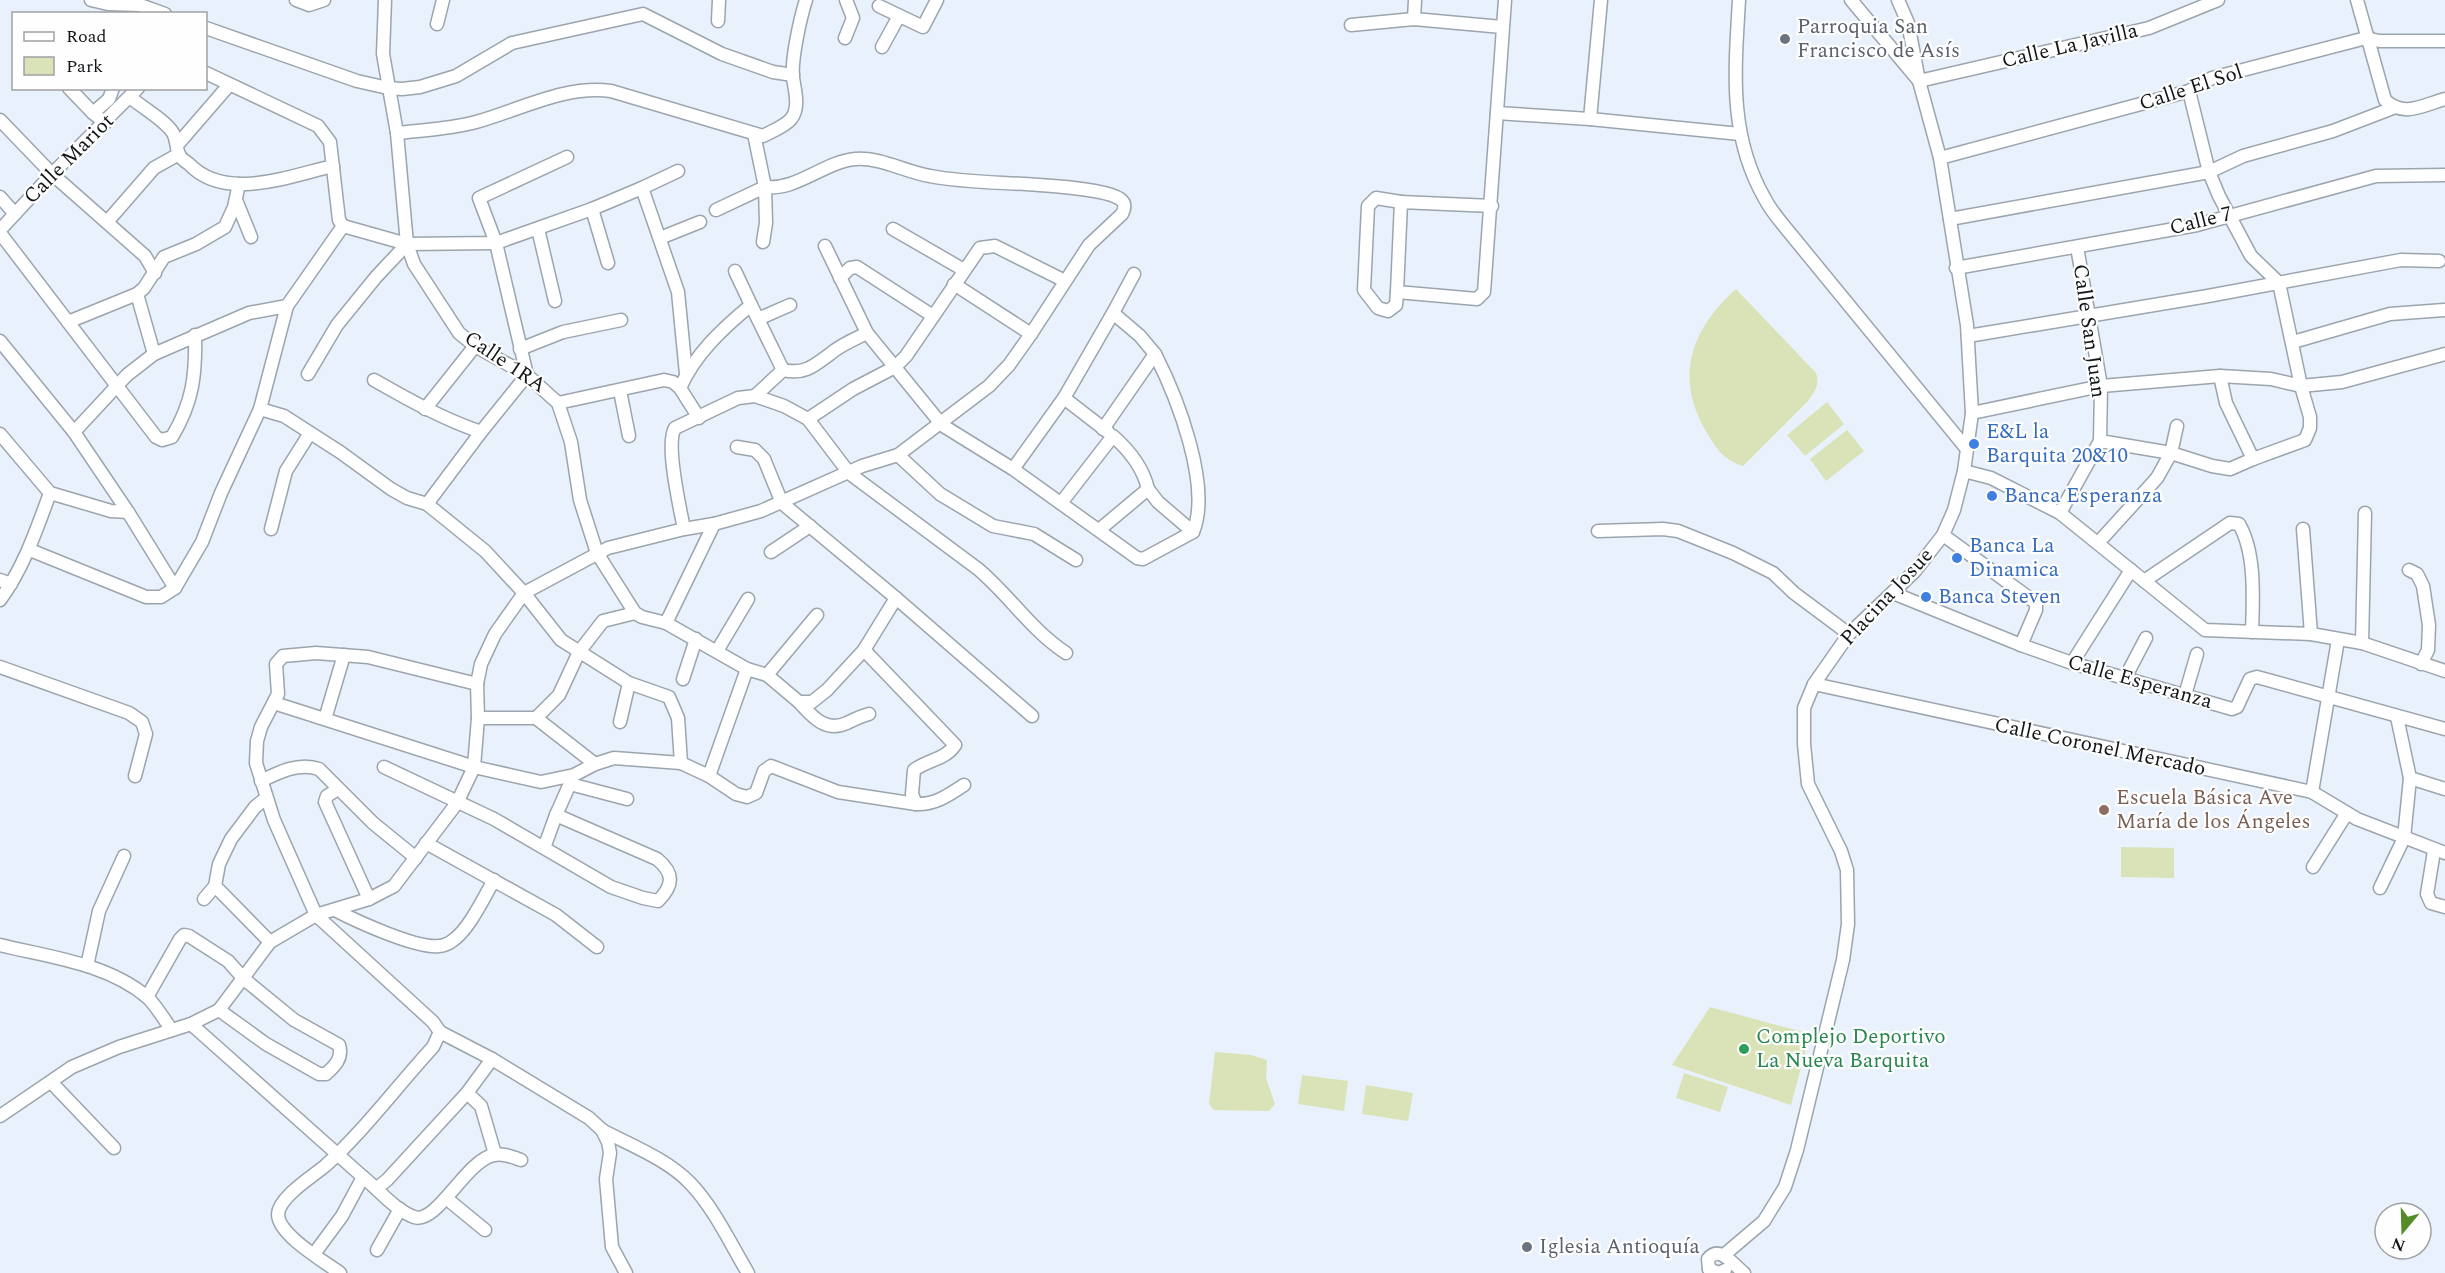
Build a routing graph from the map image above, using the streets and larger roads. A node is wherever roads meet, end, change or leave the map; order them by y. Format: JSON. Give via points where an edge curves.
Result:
{"nodes":[{"id":1,"x":91,"y":0,"type":"edge"},
{"id":2,"x":296,"y":0,"type":"edge"},
{"id":3,"x":324,"y":0,"type":"edge"},
{"id":4,"x":385,"y":0,"type":"edge"},
{"id":5,"x":443,"y":0,"type":"edge"},
{"id":6,"x":719,"y":0,"type":"edge"},
{"id":7,"x":806,"y":0,"type":"edge"},
{"id":8,"x":846,"y":0,"type":"edge"},
{"id":9,"x":937,"y":0,"type":"edge"},
{"id":10,"x":1415,"y":0,"type":"edge"},
{"id":11,"x":1505,"y":0,"type":"edge"},
{"id":12,"x":1601,"y":0,"type":"edge"},
{"id":13,"x":1738,"y":0,"type":"edge"},
{"id":14,"x":1851,"y":0,"type":"edge"},
{"id":15,"x":2218,"y":0,"type":"edge"},
{"id":16,"x":2357,"y":0,"type":"edge"},
{"id":17,"x":1901,"y":1,"type":"edge"},
{"id":18,"x":141,"y":6,"type":"edge"},
{"id":19,"x":879,"y":6,"type":"dead end"},
{"id":20,"x":159,"y":12,"type":"edge"},
{"id":21,"x":899,"y":16,"type":"junction"},
{"id":22,"x":1414,"y":19,"type":"junction"},
{"id":23,"x":718,"y":21,"type":"dead end"},
{"id":24,"x":437,"y":24,"type":"dead end"},
{"id":25,"x":1351,"y":25,"type":"dead end"},
{"id":26,"x":1502,"y":27,"type":"junction"},
{"id":27,"x":207,"y":28,"type":"edge"},
{"id":28,"x":845,"y":38,"type":"dead end"},
{"id":29,"x":2366,"y":38,"type":"junction"},
{"id":30,"x":2445,"y":41,"type":"edge"},
{"id":31,"x":882,"y":47,"type":"dead end"},
{"id":32,"x":207,"y":74,"type":"edge"},
{"id":33,"x":793,"y":75,"type":"junction"},
{"id":34,"x":1919,"y":81,"type":"junction"},
{"id":35,"x":229,"y":85,"type":"junction"},
{"id":36,"x":388,"y":88,"type":"junction"},
{"id":37,"x":71,"y":90,"type":"edge"},
{"id":38,"x":113,"y":90,"type":"edge"},
{"id":39,"x":2189,"y":91,"type":"junction"},
{"id":40,"x":135,"y":93,"type":"edge"},
{"id":41,"x":2445,"y":99,"type":"edge"},
{"id":42,"x":2393,"y":108,"type":"junction"},
{"id":43,"x":93,"y":113,"type":"junction"},
{"id":44,"x":1497,"y":113,"type":"junction"},
{"id":45,"x":1590,"y":119,"type":"junction"},
{"id":46,"x":0,"y":120,"type":"edge"},
{"id":47,"x":105,"y":123,"type":"junction"},
{"id":48,"x":397,"y":133,"type":"junction"},
{"id":49,"x":754,"y":134,"type":"junction"},
{"id":50,"x":1740,"y":134,"type":"junction"},
{"id":51,"x":178,"y":149,"type":"junction"},
{"id":52,"x":567,"y":158,"type":"dead end"},
{"id":53,"x":1940,"y":158,"type":"junction"},
{"id":54,"x":333,"y":166,"type":"junction"},
{"id":55,"x":678,"y":171,"type":"dead end"},
{"id":56,"x":2209,"y":172,"type":"junction"},
{"id":57,"x":52,"y":174,"type":"junction"},
{"id":58,"x":2445,"y":175,"type":"edge"},
{"id":59,"x":238,"y":184,"type":"junction"},
{"id":60,"x":765,"y":187,"type":"junction"},
{"id":61,"x":642,"y":188,"type":"junction"},
{"id":62,"x":0,"y":197,"type":"edge"},
{"id":63,"x":236,"y":200,"type":"junction"},
{"id":64,"x":1401,"y":201,"type":"junction"},
{"id":65,"x":1492,"y":206,"type":"junction"},
{"id":66,"x":592,"y":209,"type":"junction"},
{"id":67,"x":716,"y":210,"type":"dead end"},
{"id":68,"x":15,"y":213,"type":"junction"},
{"id":69,"x":2229,"y":215,"type":"junction"},
{"id":70,"x":1950,"y":219,"type":"junction"},
{"id":71,"x":108,"y":222,"type":"junction"},
{"id":72,"x":700,"y":222,"type":"dead end"},
{"id":73,"x":343,"y":226,"type":"junction"},
{"id":74,"x":893,"y":228,"type":"dead end"},
{"id":75,"x":538,"y":229,"type":"junction"},
{"id":76,"x":0,"y":232,"type":"edge"},
{"id":77,"x":251,"y":237,"type":"dead end"},
{"id":78,"x":660,"y":238,"type":"junction"},
{"id":79,"x":763,"y":242,"type":"dead end"},
{"id":80,"x":496,"y":243,"type":"junction"},
{"id":81,"x":407,"y":244,"type":"junction"},
{"id":82,"x":825,"y":246,"type":"dead end"},
{"id":83,"x":2077,"y":247,"type":"junction"},
{"id":84,"x":2439,"y":261,"type":"dead end"},
{"id":85,"x":608,"y":263,"type":"dead end"},
{"id":86,"x":1956,"y":268,"type":"junction"},
{"id":87,"x":964,"y":270,"type":"junction"},
{"id":88,"x":735,"y":271,"type":"dead end"},
{"id":89,"x":155,"y":273,"type":"junction"},
{"id":90,"x":1134,"y":274,"type":"dead end"},
{"id":91,"x":840,"y":278,"type":"junction"},
{"id":92,"x":1065,"y":281,"type":"junction"},
{"id":93,"x":954,"y":284,"type":"junction"},
{"id":94,"x":2279,"y":284,"type":"junction"},
{"id":95,"x":1398,"y":292,"type":"junction"},
{"id":96,"x":136,"y":294,"type":"junction"},
{"id":97,"x":555,"y":301,"type":"dead end"},
{"id":98,"x":751,"y":305,"type":"junction"},
{"id":99,"x":790,"y":305,"type":"dead end"},
{"id":100,"x":287,"y":306,"type":"junction"},
{"id":101,"x":2444,"y":310,"type":"edge"},
{"id":102,"x":1113,"y":313,"type":"junction"},
{"id":103,"x":933,"y":316,"type":"junction"},
{"id":104,"x":2088,"y":316,"type":"junction"},
{"id":105,"x":758,"y":319,"type":"junction"},
{"id":106,"x":621,"y":320,"type":"dead end"},
{"id":107,"x":68,"y":322,"type":"junction"},
{"id":108,"x":867,"y":333,"type":"junction"},
{"id":109,"x":1031,"y":334,"type":"junction"},
{"id":110,"x":195,"y":336,"type":"junction"},
{"id":111,"x":1968,"y":336,"type":"junction"},
{"id":112,"x":0,"y":341,"type":"edge"},
{"id":113,"x":2293,"y":342,"type":"junction"},
{"id":114,"x":475,"y":346,"type":"junction"},
{"id":115,"x":520,"y":349,"type":"junction"},
{"id":116,"x":154,"y":354,"type":"junction"},
{"id":117,"x":1155,"y":354,"type":"junction"},
{"id":118,"x":2445,"y":354,"type":"edge"},
{"id":119,"x":895,"y":367,"type":"junction"},
{"id":120,"x":783,"y":370,"type":"junction"},
{"id":121,"x":308,"y":374,"type":"dead end"},
{"id":122,"x":686,"y":374,"type":"junction"},
{"id":123,"x":527,"y":375,"type":"junction"},
{"id":124,"x":2220,"y":376,"type":"junction"},
{"id":125,"x":374,"y":380,"type":"dead end"},
{"id":126,"x":117,"y":386,"type":"junction"},
{"id":127,"x":2101,"y":386,"type":"junction"},
{"id":128,"x":2301,"y":386,"type":"junction"},
{"id":129,"x":680,"y":388,"type":"junction"},
{"id":130,"x":620,"y":391,"type":"junction"},
{"id":131,"x":755,"y":396,"type":"junction"},
{"id":132,"x":1064,"y":398,"type":"junction"},
{"id":133,"x":558,"y":403,"type":"junction"},
{"id":134,"x":260,"y":409,"type":"junction"},
{"id":135,"x":425,"y":409,"type":"junction"},
{"id":136,"x":1972,"y":413,"type":"junction"},
{"id":137,"x":699,"y":418,"type":"junction"},
{"id":138,"x":808,"y":419,"type":"junction"},
{"id":139,"x":942,"y":425,"type":"junction"},
{"id":140,"x":2176,"y":426,"type":"dead end"},
{"id":141,"x":74,"y":432,"type":"junction"},
{"id":142,"x":481,"y":432,"type":"junction"},
{"id":143,"x":1108,"y":432,"type":"junction"},
{"id":144,"x":310,"y":433,"type":"junction"},
{"id":145,"x":0,"y":435,"type":"edge"},
{"id":146,"x":628,"y":436,"type":"dead end"},
{"id":147,"x":2100,"y":441,"type":"junction"},
{"id":148,"x":737,"y":447,"type":"dead end"},
{"id":149,"x":1966,"y":448,"type":"junction"},
{"id":150,"x":2171,"y":453,"type":"junction"},
{"id":151,"x":898,"y":455,"type":"junction"},
{"id":152,"x":2253,"y":459,"type":"junction"},
{"id":153,"x":1013,"y":469,"type":"junction"},
{"id":154,"x":1964,"y":471,"type":"junction"},
{"id":155,"x":849,"y":473,"type":"junction"},
{"id":156,"x":1148,"y":489,"type":"junction"},
{"id":157,"x":50,"y":493,"type":"junction"},
{"id":158,"x":782,"y":503,"type":"junction"},
{"id":159,"x":1061,"y":503,"type":"junction"},
{"id":160,"x":428,"y":504,"type":"junction"},
{"id":161,"x":128,"y":512,"type":"junction"},
{"id":162,"x":2060,"y":513,"type":"junction"},
{"id":163,"x":2365,"y":513,"type":"dead end"},
{"id":164,"x":714,"y":524,"type":"junction"},
{"id":165,"x":810,"y":526,"type":"junction"},
{"id":166,"x":271,"y":529,"type":"dead end"},
{"id":167,"x":684,"y":529,"type":"junction"},
{"id":168,"x":2303,"y":529,"type":"dead end"},
{"id":169,"x":1099,"y":530,"type":"junction"},
{"id":170,"x":1598,"y":531,"type":"dead end"},
{"id":171,"x":1193,"y":532,"type":"junction"},
{"id":172,"x":1943,"y":535,"type":"junction"},
{"id":173,"x":2098,"y":543,"type":"junction"},
{"id":174,"x":30,"y":550,"type":"junction"},
{"id":175,"x":771,"y":552,"type":"dead end"},
{"id":176,"x":597,"y":553,"type":"junction"},
{"id":177,"x":1076,"y":560,"type":"dead end"},
{"id":178,"x":2131,"y":570,"type":"junction"},
{"id":179,"x":2409,"y":570,"type":"dead end"},
{"id":180,"x":2144,"y":581,"type":"junction"},
{"id":181,"x":6,"y":582,"type":"edge"},
{"id":182,"x":175,"y":588,"type":"junction"},
{"id":183,"x":524,"y":593,"type":"junction"},
{"id":184,"x":1893,"y":593,"type":"junction"},
{"id":185,"x":896,"y":598,"type":"junction"},
{"id":186,"x":748,"y":599,"type":"dead end"},
{"id":187,"x":0,"y":600,"type":"edge"},
{"id":188,"x":635,"y":613,"type":"junction"},
{"id":189,"x":818,"y":615,"type":"dead end"},
{"id":190,"x":666,"y":622,"type":"junction"},
{"id":191,"x":2252,"y":632,"type":"junction"},
{"id":192,"x":1849,"y":634,"type":"junction"},
{"id":193,"x":2311,"y":634,"type":"junction"},
{"id":194,"x":2146,"y":638,"type":"dead end"},
{"id":195,"x":696,"y":639,"type":"junction"},
{"id":196,"x":2338,"y":640,"type":"junction"},
{"id":197,"x":2362,"y":643,"type":"junction"},
{"id":198,"x":2021,"y":645,"type":"junction"},
{"id":199,"x":864,"y":650,"type":"junction"},
{"id":200,"x":717,"y":651,"type":"junction"},
{"id":201,"x":579,"y":652,"type":"junction"},
{"id":202,"x":1066,"y":653,"type":"dead end"},
{"id":203,"x":2197,"y":654,"type":"dead end"},
{"id":204,"x":344,"y":655,"type":"junction"},
{"id":205,"x":2072,"y":663,"type":"junction"},
{"id":206,"x":2421,"y":664,"type":"junction"},
{"id":207,"x":0,"y":667,"type":"edge"},
{"id":208,"x":747,"y":669,"type":"junction"},
{"id":209,"x":2445,"y":671,"type":"edge"},
{"id":210,"x":767,"y":675,"type":"junction"},
{"id":211,"x":2125,"y":678,"type":"junction"},
{"id":212,"x":683,"y":679,"type":"dead end"},
{"id":213,"x":629,"y":683,"type":"junction"},
{"id":214,"x":477,"y":684,"type":"junction"},
{"id":215,"x":1815,"y":684,"type":"junction"},
{"id":216,"x":2186,"y":695,"type":"junction"},
{"id":217,"x":2330,"y":697,"type":"junction"},
{"id":218,"x":799,"y":702,"type":"junction"},
{"id":219,"x":274,"y":703,"type":"junction"},
{"id":220,"x":869,"y":714,"type":"dead end"},
{"id":221,"x":1032,"y":716,"type":"dead end"},
{"id":222,"x":478,"y":717,"type":"junction"},
{"id":223,"x":2397,"y":717,"type":"junction"},
{"id":224,"x":536,"y":718,"type":"junction"},
{"id":225,"x":326,"y":719,"type":"junction"},
{"id":226,"x":620,"y":722,"type":"dead end"},
{"id":227,"x":2445,"y":729,"type":"edge"},
{"id":228,"x":681,"y":763,"type":"junction"},
{"id":229,"x":595,"y":764,"type":"junction"},
{"id":230,"x":384,"y":767,"type":"dead end"},
{"id":231,"x":474,"y":767,"type":"junction"},
{"id":232,"x":135,"y":776,"type":"dead end"},
{"id":233,"x":708,"y":776,"type":"junction"},
{"id":234,"x":2410,"y":778,"type":"junction"},
{"id":235,"x":572,"y":779,"type":"junction"},
{"id":236,"x":261,"y":781,"type":"junction"},
{"id":237,"x":964,"y":786,"type":"dead end"},
{"id":238,"x":338,"y":789,"type":"junction"},
{"id":239,"x":2445,"y":789,"type":"edge"},
{"id":240,"x":2312,"y":792,"type":"junction"},
{"id":241,"x":266,"y":798,"type":"junction"},
{"id":242,"x":627,"y":799,"type":"dead end"},
{"id":243,"x":457,"y":803,"type":"junction"},
{"id":244,"x":916,"y":804,"type":"junction"},
{"id":245,"x":2347,"y":813,"type":"junction"},
{"id":246,"x":556,"y":815,"type":"junction"},
{"id":247,"x":2404,"y":838,"type":"junction"},
{"id":248,"x":426,"y":843,"type":"junction"},
{"id":249,"x":544,"y":848,"type":"junction"},
{"id":250,"x":2440,"y":852,"type":"edge"},
{"id":251,"x":124,"y":856,"type":"dead end"},
{"id":252,"x":416,"y":858,"type":"junction"},
{"id":253,"x":2313,"y":867,"type":"dead end"},
{"id":254,"x":495,"y":880,"type":"junction"},
{"id":255,"x":215,"y":886,"type":"junction"},
{"id":256,"x":2380,"y":888,"type":"dead end"},
{"id":257,"x":204,"y":899,"type":"dead end"},
{"id":258,"x":369,"y":899,"type":"junction"},
{"id":259,"x":2445,"y":907,"type":"edge"},
{"id":260,"x":334,"y":910,"type":"junction"},
{"id":261,"x":316,"y":915,"type":"junction"},
{"id":262,"x":270,"y":942,"type":"junction"},
{"id":263,"x":0,"y":945,"type":"edge"},
{"id":264,"x":597,"y":947,"type":"dead end"},
{"id":265,"x":87,"y":966,"type":"junction"},
{"id":266,"x":244,"y":979,"type":"junction"},
{"id":267,"x":147,"y":998,"type":"junction"},
{"id":268,"x":219,"y":1010,"type":"junction"},
{"id":269,"x":191,"y":1024,"type":"junction"},
{"id":270,"x":172,"y":1030,"type":"junction"},
{"id":271,"x":440,"y":1032,"type":"junction"},
{"id":272,"x":492,"y":1059,"type":"junction"},
{"id":273,"x":51,"y":1082,"type":"junction"},
{"id":274,"x":466,"y":1093,"type":"junction"},
{"id":275,"x":0,"y":1116,"type":"edge"},
{"id":276,"x":602,"y":1130,"type":"junction"},
{"id":277,"x":114,"y":1148,"type":"dead end"},
{"id":278,"x":338,"y":1154,"type":"junction"},
{"id":279,"x":495,"y":1154,"type":"junction"},
{"id":280,"x":521,"y":1160,"type":"dead end"},
{"id":281,"x":363,"y":1177,"type":"junction"},
{"id":282,"x":377,"y":1188,"type":"junction"},
{"id":283,"x":446,"y":1198,"type":"junction"},
{"id":284,"x":400,"y":1209,"type":"junction"},
{"id":285,"x":485,"y":1230,"type":"dead end"},
{"id":286,"x":377,"y":1250,"type":"dead end"},
{"id":287,"x":314,"y":1254,"type":"junction"},
{"id":288,"x":1726,"y":1265,"type":"edge"},
{"id":289,"x":1708,"y":1271,"type":"edge"},
{"id":290,"x":340,"y":1273,"type":"edge"},
{"id":291,"x":626,"y":1273,"type":"edge"},
{"id":292,"x":748,"y":1273,"type":"edge"},
{"id":293,"x":1744,"y":1273,"type":"edge"}],
"edges":[{"from":1,"to":18,"type":"street"},
{"from":2,"to":3,"type":"street","via":[[309,5]]},
{"from":4,"to":36,"type":"street","name":"Calle 1RA","via":[[383,54]]},
{"from":5,"to":24,"type":"street"},
{"from":6,"to":23,"type":"street"},
{"from":7,"to":33,"type":"street"},
{"from":8,"to":28,"type":"street","via":[[853,18]]},
{"from":9,"to":21,"type":"street","via":[[923,27]]},
{"from":10,"to":22,"type":"street"},
{"from":11,"to":26,"type":"street"},
{"from":12,"to":45,"type":"street"},
{"from":13,"to":50,"type":"street","via":[[1734,87]]},
{"from":14,"to":34,"type":"street"},
{"from":15,"to":34,"type":"street","name":"Calle La Javilla","via":[[2149,28]]},
{"from":16,"to":29,"type":"street"},
{"from":17,"to":34,"type":"street","name":"Placina Josue"},
{"from":18,"to":20,"type":"street"},
{"from":19,"to":21,"type":"street"},
{"from":21,"to":31,"type":"street"},
{"from":22,"to":25,"type":"street"},
{"from":22,"to":26,"type":"street"},
{"from":26,"to":44,"type":"street"},
{"from":27,"to":36,"type":"street","via":[[357,81]]},
{"from":29,"to":30,"type":"street","name":"Calle El Sol"},
{"from":29,"to":39,"type":"street","name":"Calle El Sol","via":[[2212,78]]},
{"from":29,"to":42,"type":"street","via":[[2385,100]]},
{"from":32,"to":35,"type":"street"},
{"from":33,"to":36,"type":"street","via":[[722,54],[650,16],[635,14],[512,43],[456,76],[432,84]]},
{"from":33,"to":49,"type":"street","via":[[797,100],[792,118],[763,136]]},
{"from":34,"to":53,"type":"street","name":"Placina Josue"},
{"from":35,"to":51,"type":"street"},
{"from":35,"to":54,"type":"street","via":[[318,126],[329,138]]},
{"from":36,"to":48,"type":"street","name":"Calle 1RA"},
{"from":37,"to":43,"type":"street"},
{"from":38,"to":43,"type":"street"},
{"from":39,"to":53,"type":"street","name":"Calle El Sol"},
{"from":39,"to":56,"type":"street"},
{"from":40,"to":47,"type":"street","name":"Calle Mariot"},
{"from":40,"to":51,"type":"street","via":[[170,129]]},
{"from":41,"to":42,"type":"street","via":[[2403,111]]},
{"from":42,"to":56,"type":"street","via":[[2333,131],[2243,156]]},
{"from":43,"to":47,"type":"street"},
{"from":44,"to":45,"type":"street"},
{"from":44,"to":65,"type":"street"},
{"from":45,"to":50,"type":"street"},
{"from":46,"to":57,"type":"street"},
{"from":47,"to":57,"type":"street","name":"Calle Mariot"},
{"from":48,"to":49,"type":"street","via":[[474,123],[565,93],[600,90]]},
{"from":48,"to":81,"type":"street","name":"Calle 1RA"},
{"from":49,"to":60,"type":"street"},
{"from":50,"to":149,"type":"street","via":[[1765,200]]},
{"from":51,"to":59,"type":"street","via":[[198,174]]},
{"from":51,"to":71,"type":"street","via":[[154,168]]},
{"from":52,"to":80,"type":"street","via":[[479,198]]},
{"from":53,"to":70,"type":"street","name":"Placina Josue"},
{"from":54,"to":59,"type":"street"},
{"from":54,"to":73,"type":"street","via":[[336,214]]},
{"from":55,"to":61,"type":"street"},
{"from":56,"to":69,"type":"street"},
{"from":56,"to":70,"type":"street"},
{"from":57,"to":68,"type":"street","name":"Calle Mariot"},
{"from":57,"to":71,"type":"street"},
{"from":58,"to":69,"type":"street","name":"Calle 7","via":[[2376,176]]},
{"from":59,"to":63,"type":"street"},
{"from":60,"to":67,"type":"street"},
{"from":60,"to":79,"type":"street"},
{"from":60,"to":92,"type":"street","via":[[790,184],[835,163],[856,159],[935,177],[1056,186],[1118,198],[1124,204],[1122,214],[1089,245]]},
{"from":61,"to":66,"type":"street"},
{"from":61,"to":78,"type":"street"},
{"from":62,"to":68,"type":"street"},
{"from":63,"to":77,"type":"street"},
{"from":63,"to":89,"type":"street","via":[[220,232],[166,256]]},
{"from":64,"to":65,"type":"street"},
{"from":64,"to":95,"type":"street"},
{"from":64,"to":95,"type":"street","via":[[1376,198],[1368,206],[1364,290],[1378,308],[1388,311],[1396,305]]},
{"from":65,"to":95,"type":"street","via":[[1485,287],[1480,297]]},
{"from":66,"to":75,"type":"street"},
{"from":66,"to":85,"type":"street"},
{"from":68,"to":76,"type":"street","name":"Calle Mariot"},
{"from":69,"to":83,"type":"street","name":"Calle 7","via":[[2197,225]]},
{"from":69,"to":94,"type":"street","via":[[2251,256]]},
{"from":70,"to":86,"type":"street","name":"Placina Josue"},
{"from":71,"to":89,"type":"street","via":[[147,258]]},
{"from":72,"to":78,"type":"street"},
{"from":73,"to":81,"type":"street"},
{"from":73,"to":100,"type":"street"},
{"from":74,"to":87,"type":"street"},
{"from":75,"to":80,"type":"street"},
{"from":75,"to":97,"type":"street"},
{"from":76,"to":107,"type":"street"},
{"from":78,"to":122,"type":"street","via":[[678,292]]},
{"from":80,"to":81,"type":"street"},
{"from":80,"to":115,"type":"street"},
{"from":81,"to":114,"type":"street","name":"Calle 1RA","via":[[431,292],[459,333]]},
{"from":81,"to":121,"type":"street","via":[[337,325]]},
{"from":82,"to":91,"type":"street"},
{"from":83,"to":86,"type":"street","name":"Calle 7"},
{"from":83,"to":104,"type":"street","name":"Calle San Juan"},
{"from":84,"to":94,"type":"street","via":[[2401,260]]},
{"from":86,"to":111,"type":"street","name":"Placina Josue"},
{"from":87,"to":92,"type":"street","via":[[980,248],[995,246]]},
{"from":87,"to":93,"type":"street"},
{"from":88,"to":98,"type":"street"},
{"from":89,"to":96,"type":"street"},
{"from":90,"to":102,"type":"street"},
{"from":91,"to":103,"type":"street","via":[[857,267]]},
{"from":91,"to":108,"type":"street"},
{"from":92,"to":109,"type":"street"},
{"from":93,"to":103,"type":"street"},
{"from":93,"to":109,"type":"street"},
{"from":94,"to":104,"type":"street"},
{"from":94,"to":113,"type":"street"},
{"from":96,"to":107,"type":"street"},
{"from":96,"to":116,"type":"street"},
{"from":98,"to":105,"type":"street"},
{"from":98,"to":122,"type":"street","via":[[718,333]]},
{"from":99,"to":105,"type":"street"},
{"from":100,"to":110,"type":"street","via":[[249,313]]},
{"from":100,"to":134,"type":"street"},
{"from":101,"to":113,"type":"street","via":[[2379,316]]},
{"from":102,"to":117,"type":"street"},
{"from":102,"to":132,"type":"street"},
{"from":103,"to":119,"type":"street"},
{"from":104,"to":111,"type":"street"},
{"from":104,"to":127,"type":"street","name":"Calle San Juan"},
{"from":105,"to":120,"type":"street"},
{"from":106,"to":115,"type":"street","via":[[562,332]]},
{"from":107,"to":126,"type":"street"},
{"from":108,"to":119,"type":"street"},
{"from":108,"to":120,"type":"street","via":[[830,353],[809,370]]},
{"from":109,"to":139,"type":"street","via":[[989,386]]},
{"from":110,"to":116,"type":"street"},
{"from":110,"to":126,"type":"street","via":[[192,391],[172,437],[156,437]]},
{"from":111,"to":136,"type":"street","name":"Placina Josue"},
{"from":112,"to":141,"type":"street"},
{"from":113,"to":128,"type":"street"},
{"from":114,"to":123,"type":"street","name":"Calle 1RA"},
{"from":114,"to":135,"type":"street"},
{"from":115,"to":123,"type":"street"},
{"from":116,"to":126,"type":"street"},
{"from":117,"to":143,"type":"street"},
{"from":117,"to":171,"type":"street","via":[[1173,389],[1191,451],[1200,501]]},
{"from":118,"to":128,"type":"street","via":[[2342,382]]},
{"from":119,"to":138,"type":"street"},
{"from":119,"to":139,"type":"street"},
{"from":120,"to":131,"type":"street"},
{"from":122,"to":129,"type":"street"},
{"from":123,"to":133,"type":"street","name":"Calle 1RA"},
{"from":123,"to":142,"type":"street"},
{"from":124,"to":127,"type":"street"},
{"from":124,"to":128,"type":"street"},
{"from":124,"to":152,"type":"street","via":[[2226,403]]},
{"from":125,"to":135,"type":"street"},
{"from":126,"to":141,"type":"street"},
{"from":127,"to":136,"type":"street"},
{"from":127,"to":147,"type":"street","name":"Calle San Juan"},
{"from":128,"to":152,"type":"street","via":[[2310,417],[2305,440]]},
{"from":129,"to":130,"type":"street","via":[[664,380]]},
{"from":129,"to":137,"type":"street"},
{"from":130,"to":133,"type":"street"},
{"from":130,"to":146,"type":"street"},
{"from":131,"to":137,"type":"street","via":[[738,398]]},
{"from":131,"to":138,"type":"street"},
{"from":132,"to":143,"type":"street"},
{"from":132,"to":153,"type":"street"},
{"from":133,"to":176,"type":"street","name":"Calle 1RA","via":[[570,442],[580,500]]},
{"from":134,"to":144,"type":"street","via":[[284,416]]},
{"from":134,"to":182,"type":"street","via":[[204,537]]},
{"from":135,"to":142,"type":"street"},
{"from":136,"to":149,"type":"street","name":"Placina Josue"},
{"from":137,"to":167,"type":"street","via":[[672,433],[674,474]]},
{"from":138,"to":155,"type":"street"},
{"from":139,"to":151,"type":"street"},
{"from":139,"to":153,"type":"street"},
{"from":140,"to":150,"type":"street"},
{"from":141,"to":161,"type":"street"},
{"from":142,"to":160,"type":"street"},
{"from":143,"to":156,"type":"street","via":[[1129,450]]},
{"from":143,"to":159,"type":"street"},
{"from":144,"to":160,"type":"street","via":[[391,489]]},
{"from":144,"to":166,"type":"street","via":[[286,471]]},
{"from":145,"to":157,"type":"street"},
{"from":147,"to":150,"type":"street"},
{"from":147,"to":162,"type":"street","name":"Calle San Juan"},
{"from":148,"to":158,"type":"street","via":[[755,450],[764,459]]},
{"from":149,"to":154,"type":"street","name":"Placina Josue"},
{"from":150,"to":152,"type":"street","via":[[2230,469]]},
{"from":150,"to":173,"type":"street","via":[[2157,478]]},
{"from":151,"to":155,"type":"street","via":[[862,465]]},
{"from":151,"to":177,"type":"street","via":[[940,494],[993,526],[1034,534]]},
{"from":153,"to":159,"type":"street"},
{"from":154,"to":162,"type":"street","via":[[1990,478]]},
{"from":154,"to":172,"type":"street","name":"Placina Josue"},
{"from":155,"to":158,"type":"street"},
{"from":155,"to":202,"type":"street","via":[[996,583],[1036,630]]},
{"from":156,"to":169,"type":"street"},
{"from":156,"to":171,"type":"street"},
{"from":157,"to":161,"type":"street","via":[[105,510]]},
{"from":157,"to":174,"type":"street"},
{"from":158,"to":164,"type":"street"},
{"from":158,"to":165,"type":"street"},
{"from":159,"to":169,"type":"street"},
{"from":160,"to":183,"type":"street","via":[[485,551]]},
{"from":161,"to":182,"type":"street"},
{"from":162,"to":173,"type":"street"},
{"from":163,"to":197,"type":"street"},
{"from":164,"to":167,"type":"street"},
{"from":164,"to":190,"type":"street"},
{"from":165,"to":175,"type":"street"},
{"from":165,"to":185,"type":"street"},
{"from":167,"to":176,"type":"street"},
{"from":168,"to":193,"type":"street"},
{"from":169,"to":171,"type":"street","via":[[1143,559]]},
{"from":170,"to":192,"type":"street","via":[[1678,531],[1733,553],[1773,573]]},
{"from":172,"to":184,"type":"street","name":"Placina Josue"},
{"from":172,"to":198,"type":"street","via":[[2036,603]]},
{"from":173,"to":178,"type":"street"},
{"from":174,"to":181,"type":"street"},
{"from":174,"to":182,"type":"street","via":[[146,597],[161,597]]},
{"from":176,"to":183,"type":"street"},
{"from":176,"to":188,"type":"street","name":"Calle 1RA"},
{"from":178,"to":180,"type":"street"},
{"from":178,"to":205,"type":"street"},
{"from":179,"to":206,"type":"street","via":[[2417,574],[2423,586],[2427,615],[2428,650]]},
{"from":180,"to":191,"type":"street","via":[[2205,630]]},
{"from":180,"to":191,"type":"street","via":[[2229,524],[2239,524],[2253,585]]},
{"from":181,"to":187,"type":"street"},
{"from":183,"to":201,"type":"street","via":[[557,637]]},
{"from":183,"to":214,"type":"street","via":[[495,634],[481,664]]},
{"from":184,"to":192,"type":"street","name":"Placina Josue"},
{"from":184,"to":198,"type":"street","name":"Calle Esperanza"},
{"from":185,"to":199,"type":"street"},
{"from":185,"to":221,"type":"street"},
{"from":186,"to":200,"type":"street"},
{"from":188,"to":190,"type":"street"},
{"from":188,"to":201,"type":"street","via":[[604,620]]},
{"from":189,"to":210,"type":"street"},
{"from":190,"to":195,"type":"street"},
{"from":191,"to":193,"type":"street"},
{"from":192,"to":215,"type":"street","name":"Placina Josue"},
{"from":193,"to":196,"type":"street"},
{"from":194,"to":211,"type":"street"},
{"from":195,"to":200,"type":"street"},
{"from":195,"to":212,"type":"street"},
{"from":196,"to":197,"type":"street"},
{"from":196,"to":217,"type":"street"},
{"from":197,"to":206,"type":"street"},
{"from":198,"to":205,"type":"street","name":"Calle Esperanza"},
{"from":199,"to":218,"type":"street","via":[[827,690],[812,702]]},
{"from":199,"to":244,"type":"street","via":[[955,745],[949,754],[914,770],[912,794]]},
{"from":200,"to":208,"type":"street"},
{"from":201,"to":213,"type":"street"},
{"from":201,"to":224,"type":"street","via":[[558,695]]},
{"from":203,"to":216,"type":"street"},
{"from":204,"to":214,"type":"street","via":[[368,657]]},
{"from":204,"to":219,"type":"street","via":[[283,656],[276,664],[278,694]]},
{"from":204,"to":225,"type":"street"},
{"from":205,"to":211,"type":"street","name":"Calle Esperanza"},
{"from":206,"to":209,"type":"street"},
{"from":207,"to":232,"type":"street","via":[[129,713],[142,722],[146,734]]},
{"from":208,"to":210,"type":"street"},
{"from":208,"to":233,"type":"street"},
{"from":210,"to":218,"type":"street"},
{"from":211,"to":216,"type":"street","name":"Calle Esperanza"},
{"from":213,"to":226,"type":"street"},
{"from":213,"to":228,"type":"street","via":[[664,694],[672,702],[678,718]]},
{"from":214,"to":222,"type":"street"},
{"from":215,"to":240,"type":"street","name":"Calle Coronel Mercado"},
{"from":215,"to":288,"type":"street","name":"Placina Josue","via":[[1804,708],[1808,784],[1847,870],[1848,924],[1843,960],[1785,1187],[1764,1221]]},
{"from":216,"to":217,"type":"street","name":"Calle Esperanza","via":[[2235,709],[2250,679],[2257,677]]},
{"from":217,"to":223,"type":"street","name":"Calle Esperanza"},
{"from":217,"to":240,"type":"street"},
{"from":218,"to":220,"type":"street","via":[[819,723],[830,727]]},
{"from":219,"to":225,"type":"street"},
{"from":219,"to":236,"type":"street","via":[[257,741],[256,763]]},
{"from":222,"to":224,"type":"street"},
{"from":222,"to":231,"type":"street"},
{"from":223,"to":227,"type":"street","name":"Calle Esperanza"},
{"from":223,"to":234,"type":"street"},
{"from":224,"to":229,"type":"street"},
{"from":225,"to":231,"type":"street"},
{"from":228,"to":229,"type":"street","via":[[614,758]]},
{"from":228,"to":233,"type":"street"},
{"from":229,"to":235,"type":"street"},
{"from":230,"to":243,"type":"street"},
{"from":231,"to":235,"type":"street","via":[[541,782]]},
{"from":231,"to":243,"type":"street"},
{"from":233,"to":244,"type":"street","via":[[747,797],[756,793],[764,771],[771,766],[838,792]]},
{"from":234,"to":239,"type":"street"},
{"from":234,"to":247,"type":"street"},
{"from":235,"to":242,"type":"street"},
{"from":235,"to":246,"type":"street"},
{"from":236,"to":238,"type":"street","via":[[309,765],[319,769]]},
{"from":236,"to":241,"type":"street"},
{"from":237,"to":244,"type":"street","via":[[937,801]]},
{"from":238,"to":252,"type":"street","via":[[377,828]]},
{"from":238,"to":258,"type":"street","via":[[325,802]]},
{"from":240,"to":245,"type":"street","name":"Calle Coronel Mercado"},
{"from":241,"to":255,"type":"street","via":[[231,839],[219,864]]},
{"from":241,"to":261,"type":"street"},
{"from":243,"to":248,"type":"street"},
{"from":243,"to":249,"type":"street"},
{"from":245,"to":247,"type":"street","name":"Calle Coronel Mercado"},
{"from":245,"to":253,"type":"street"},
{"from":246,"to":249,"type":"street"},
{"from":246,"to":249,"type":"street","via":[[657,859],[668,868],[666,893],[658,901],[611,887]]},
{"from":247,"to":250,"type":"street","name":"Calle Coronel Mercado"},
{"from":247,"to":256,"type":"street"},
{"from":248,"to":252,"type":"street"},
{"from":248,"to":254,"type":"street"},
{"from":250,"to":259,"type":"street","via":[[2427,894],[2432,903]]},
{"from":251,"to":265,"type":"street","via":[[99,911]]},
{"from":252,"to":258,"type":"street","via":[[394,886]]},
{"from":254,"to":260,"type":"street","via":[[467,927],[440,946],[388,933]]},
{"from":254,"to":264,"type":"street","via":[[556,915]]},
{"from":255,"to":257,"type":"street"},
{"from":255,"to":262,"type":"street"},
{"from":258,"to":260,"type":"street"},
{"from":260,"to":261,"type":"street"},
{"from":261,"to":262,"type":"street"},
{"from":261,"to":271,"type":"street"},
{"from":262,"to":266,"type":"street"},
{"from":263,"to":265,"type":"street"},
{"from":265,"to":267,"type":"street"},
{"from":266,"to":267,"type":"street","via":[[228,961],[184,935]]},
{"from":266,"to":268,"type":"street"},
{"from":266,"to":268,"type":"street","via":[[294,1020],[339,1045],[337,1063],[326,1074],[319,1074],[266,1044]]},
{"from":267,"to":270,"type":"street"},
{"from":268,"to":269,"type":"street"},
{"from":269,"to":270,"type":"street"},
{"from":269,"to":278,"type":"street"},
{"from":270,"to":273,"type":"street","via":[[72,1067]]},
{"from":271,"to":272,"type":"street"},
{"from":271,"to":278,"type":"street","via":[[434,1047]]},
{"from":272,"to":274,"type":"street"},
{"from":272,"to":276,"type":"street","via":[[589,1118]]},
{"from":273,"to":275,"type":"street"},
{"from":273,"to":277,"type":"street"},
{"from":274,"to":279,"type":"street","via":[[481,1106]]},
{"from":274,"to":282,"type":"street"},
{"from":276,"to":291,"type":"street","via":[[610,1153],[606,1179],[612,1247]]},
{"from":276,"to":292,"type":"street","via":[[689,1181]]},
{"from":278,"to":281,"type":"street"},
{"from":278,"to":287,"type":"street","via":[[284,1200],[278,1214],[295,1241]]},
{"from":279,"to":280,"type":"street"},
{"from":279,"to":283,"type":"street","via":[[479,1160]]},
{"from":281,"to":282,"type":"street"},
{"from":281,"to":287,"type":"street","via":[[342,1216]]},
{"from":282,"to":284,"type":"street"},
{"from":283,"to":284,"type":"street","via":[[420,1218]]},
{"from":283,"to":285,"type":"street"},
{"from":284,"to":286,"type":"street"},
{"from":287,"to":290,"type":"street"},
{"from":288,"to":289,"type":"street","via":[[1719,1273]]},
{"from":288,"to":289,"type":"street","name":"Placina Josue","via":[[1715,1253],[1710,1256]]},
{"from":288,"to":293,"type":"street"}]}
